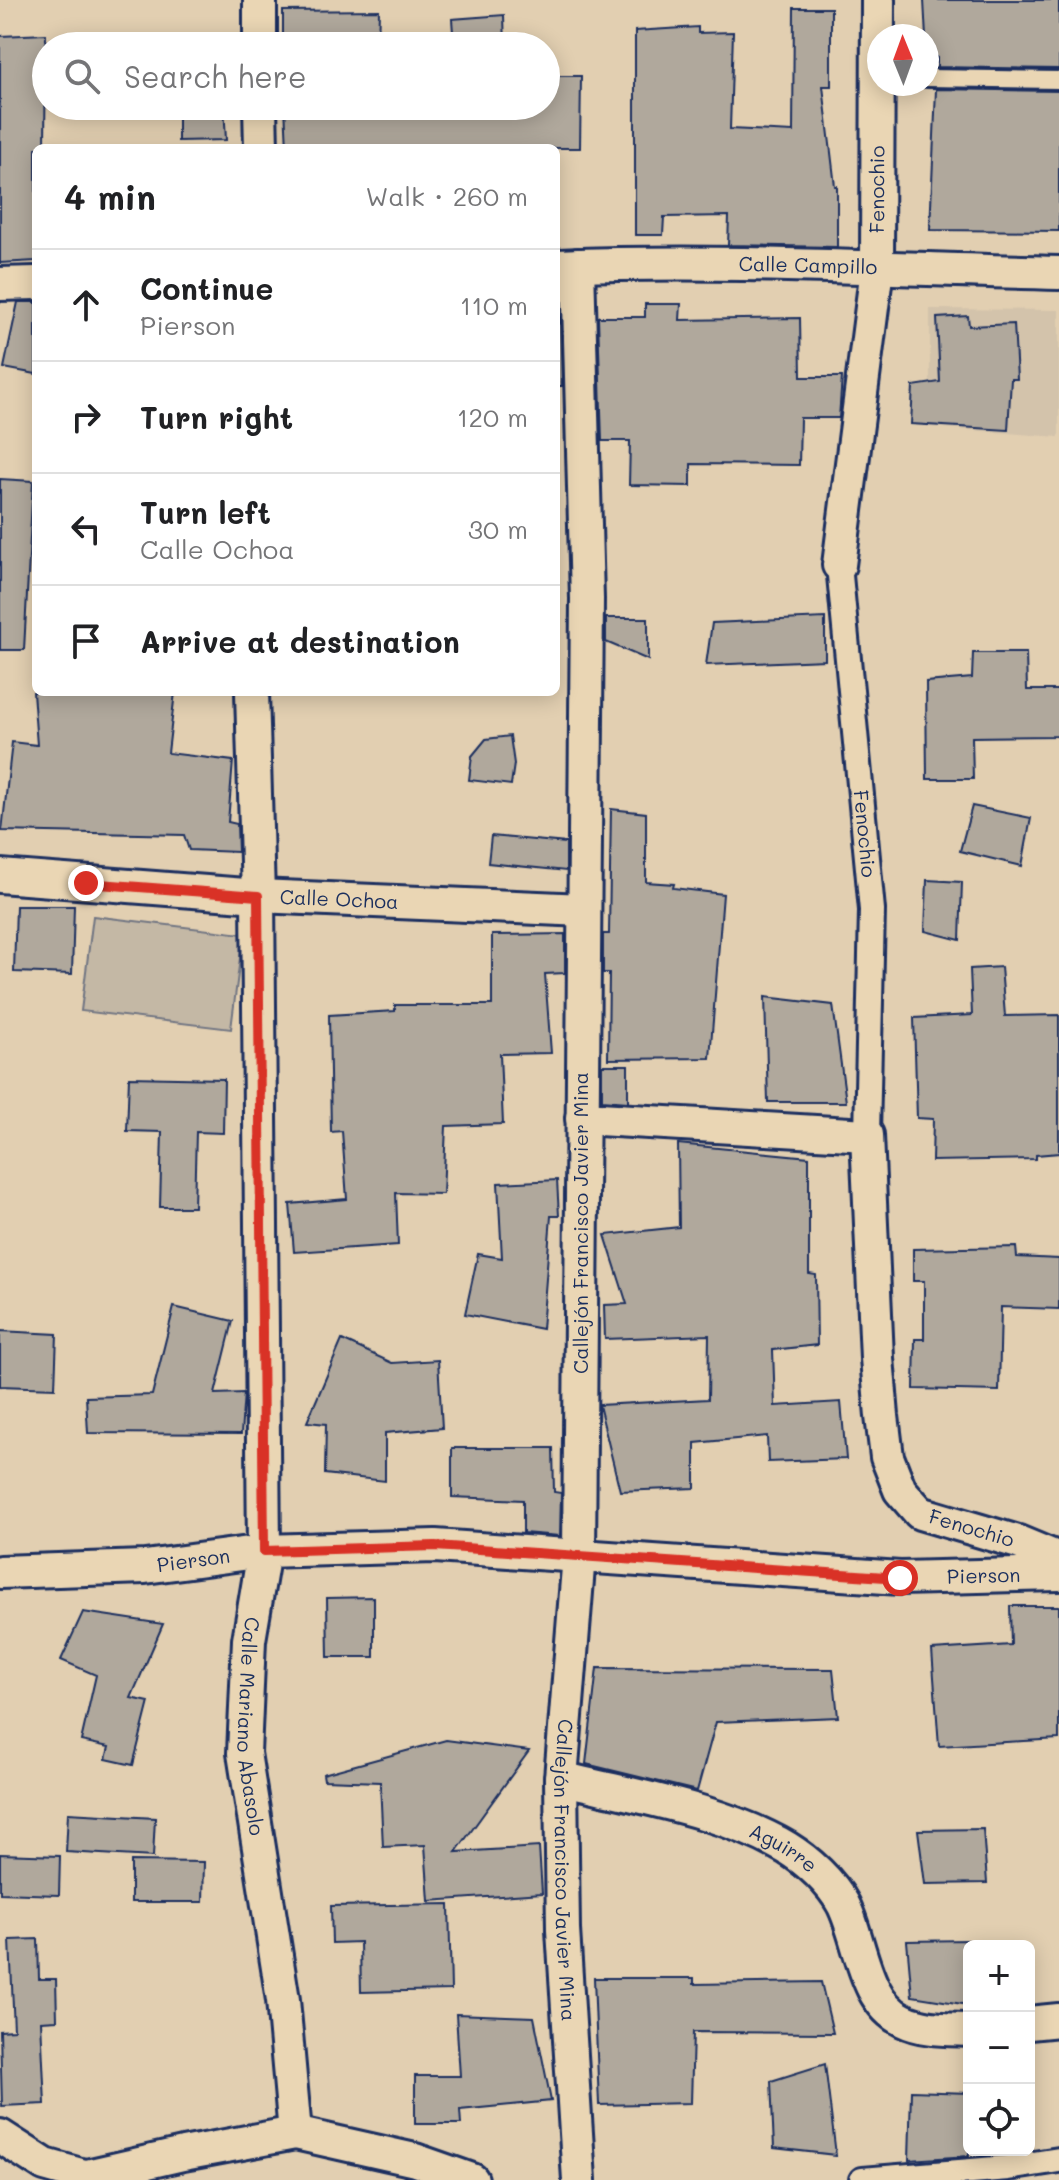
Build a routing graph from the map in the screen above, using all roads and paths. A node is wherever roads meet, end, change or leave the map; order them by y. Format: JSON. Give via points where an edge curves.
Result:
{"nodes":[{"id":1,"x":260,"y":0,"type":"edge"},
{"id":2,"x":878,"y":0,"type":"edge"},
{"id":3,"x":878,"y":24,"type":"edge"},
{"id":4,"x":260,"y":32,"type":"edge"},
{"id":5,"x":939,"y":78,"type":"edge"},
{"id":6,"x":1059,"y":80,"type":"edge"},
{"id":7,"x":878,"y":96,"type":"edge"},
{"id":8,"x":260,"y":120,"type":"edge"},
{"id":9,"x":261,"y":144,"type":"edge"},
{"id":10,"x":567,"y":265,"type":"edge"},
{"id":11,"x":877,"y":268,"type":"junction"},
{"id":12,"x":1059,"y":273,"type":"edge"},
{"id":13,"x":32,"y":283,"type":"edge"},
{"id":14,"x":0,"y":284,"type":"edge"},
{"id":15,"x":839,"y":565,"type":"joint"},
{"id":16,"x":252,"y":696,"type":"edge"},
{"id":17,"x":0,"y":876,"type":"edge"},
{"id":18,"x":258,"y":896,"type":"junction"},
{"id":19,"x":584,"y":910,"type":"junction"},
{"id":20,"x":582,"y":1118,"type":"junction"},
{"id":21,"x":867,"y":1135,"type":"junction"},
{"id":22,"x":264,"y":1551,"type":"junction"},
{"id":23,"x":579,"y":1555,"type":"junction"},
{"id":24,"x":1059,"y":1559,"type":"edge"},
{"id":25,"x":0,"y":1572,"type":"edge"},
{"id":26,"x":1059,"y":1574,"type":"edge"},
{"id":27,"x":561,"y":1778,"type":"junction"},
{"id":28,"x":1059,"y":2020,"type":"edge"},
{"id":29,"x":1035,"y":2022,"type":"edge"},
{"id":30,"x":963,"y":2030,"type":"edge"},
{"id":31,"x":295,"y":2133,"type":"junction"},
{"id":32,"x":0,"y":2136,"type":"edge"},
{"id":33,"x":1059,"y":2160,"type":"edge"},
{"id":34,"x":90,"y":2179,"type":"edge"},
{"id":35,"x":472,"y":2180,"type":"edge"},
{"id":36,"x":579,"y":2180,"type":"edge"},
{"id":37,"x":862,"y":2180,"type":"edge"}],
"edges":[{"from":1,"to":4,"type":"street"},
{"from":2,"to":3,"type":"street","name":"Fenochio"},
{"from":5,"to":6,"type":"lane"},
{"from":7,"to":11,"type":"street","name":"Fenochio"},
{"from":8,"to":9,"type":"street"},
{"from":10,"to":11,"type":"street","name":"Calle Campillo"},
{"from":10,"to":19,"type":"street","name":"Callejón Francisco Javier Mina","via":[[587,599]]},
{"from":11,"to":12,"type":"street","name":"Calle Campillo"},
{"from":11,"to":15,"type":"street","name":"Fenochio"},
{"from":13,"to":14,"type":"street"},
{"from":15,"to":21,"type":"street","name":"Fenochio","via":[[872,910]]},
{"from":16,"to":18,"type":"street","name":"Calle Mariano Abasolo"},
{"from":17,"to":18,"type":"street","name":"Calle Ochoa"},
{"from":18,"to":19,"type":"street","name":"Calle Ochoa"},
{"from":18,"to":22,"type":"street","name":"Calle Mariano Abasolo"},
{"from":19,"to":20,"type":"street","name":"Callejón Francisco Javier Mina"},
{"from":20,"to":21,"type":"street"},
{"from":20,"to":23,"type":"street","name":"Callejón Francisco Javier Mina"},
{"from":21,"to":24,"type":"street","name":"Fenochio","via":[[882,1416],[887,1457],[900,1490],[920,1513]]},
{"from":22,"to":23,"type":"street","name":"Pierson","via":[[435,1546]]},
{"from":22,"to":25,"type":"street","name":"Pierson","via":[[145,1567]]},
{"from":22,"to":31,"type":"street","name":"Calle Mariano Abasolo","via":[[249,1640],[244,1753],[283,2000]]},
{"from":23,"to":26,"type":"street","name":"Pierson","via":[[900,1578]]},
{"from":23,"to":27,"type":"street","name":"Callejón Francisco Javier Mina"},
{"from":27,"to":30,"type":"street","name":"Aguirre","via":[[705,1814],[788,1849],[820,1874],[843,1904],[867,1974],[886,2007],[920,2026]]},
{"from":27,"to":36,"type":"street","name":"Callejón Francisco Javier Mina","via":[[563,1930]]},
{"from":28,"to":29,"type":"street"},
{"from":31,"to":34,"type":"street"},
{"from":31,"to":35,"type":"street","via":[[415,2160]]},
{"from":32,"to":34,"type":"street","via":[[45,2165]]},
{"from":33,"to":37,"type":"street"}]}
